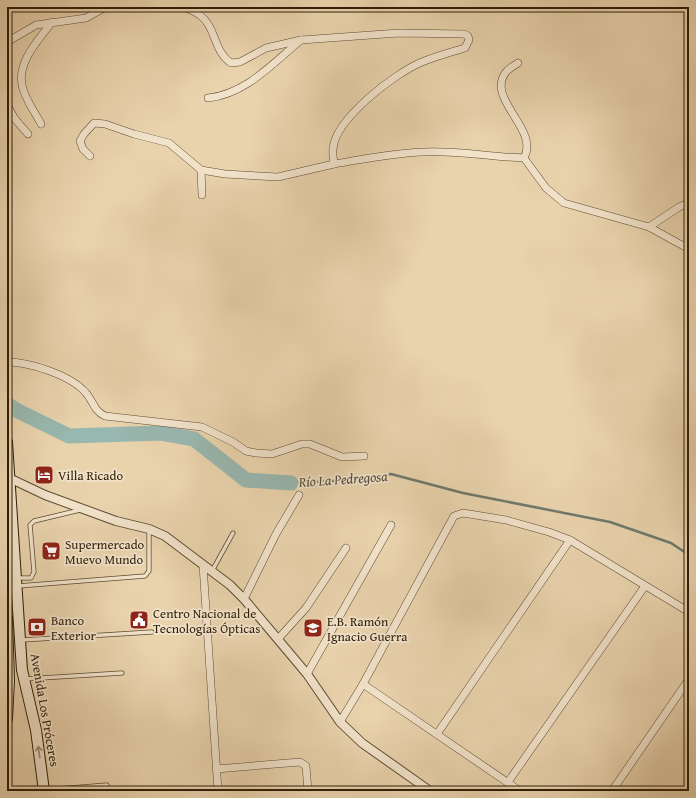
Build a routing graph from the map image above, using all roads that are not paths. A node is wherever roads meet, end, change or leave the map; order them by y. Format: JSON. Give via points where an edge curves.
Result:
{"nodes":[{"id":1,"x":106,"y":7,"type":"edge"},
{"id":2,"x":184,"y":7,"type":"edge"},
{"id":3,"x":52,"y":22,"type":"junction"},
{"id":4,"x":301,"y":40,"type":"junction"},
{"id":5,"x":7,"y":42,"type":"edge"},
{"id":6,"x":518,"y":62,"type":"dead end"},
{"id":7,"x":208,"y":98,"type":"dead end"},
{"id":8,"x":7,"y":102,"type":"edge"},
{"id":9,"x":41,"y":124,"type":"dead end"},
{"id":10,"x":28,"y":134,"type":"dead end"},
{"id":11,"x":90,"y":156,"type":"dead end"},
{"id":12,"x":524,"y":158,"type":"junction"},
{"id":13,"x":334,"y":164,"type":"junction"},
{"id":14,"x":201,"y":170,"type":"junction"},
{"id":15,"x":202,"y":195,"type":"dead end"},
{"id":16,"x":689,"y":203,"type":"edge"},
{"id":17,"x":649,"y":227,"type":"junction"},
{"id":18,"x":689,"y":249,"type":"edge"},
{"id":19,"x":7,"y":362,"type":"edge"},
{"id":20,"x":7,"y":442,"type":"edge"},
{"id":21,"x":364,"y":456,"type":"dead end"},
{"id":22,"x":8,"y":478,"type":"edge"},
{"id":23,"x":299,"y":495,"type":"dead end"},
{"id":24,"x":83,"y":510,"type":"junction"},
{"id":25,"x":391,"y":525,"type":"dead end"},
{"id":26,"x":150,"y":529,"type":"junction"},
{"id":27,"x":233,"y":533,"type":"dead end"},
{"id":28,"x":570,"y":540,"type":"junction"},
{"id":29,"x":346,"y":548,"type":"dead end"},
{"id":30,"x":203,"y":565,"type":"junction"},
{"id":31,"x":212,"y":572,"type":"junction"},
{"id":32,"x":17,"y":582,"type":"junction"},
{"id":33,"x":645,"y":586,"type":"junction"},
{"id":34,"x":244,"y":599,"type":"junction"},
{"id":35,"x":689,"y":612,"type":"edge"},
{"id":36,"x":7,"y":617,"type":"edge"},
{"id":37,"x":152,"y":632,"type":"dead end"},
{"id":38,"x":278,"y":639,"type":"junction"},
{"id":39,"x":20,"y":640,"type":"junction"},
{"id":40,"x":8,"y":650,"type":"edge"},
{"id":41,"x":122,"y":673,"type":"dead end"},
{"id":42,"x":307,"y":674,"type":"junction"},
{"id":43,"x":24,"y":679,"type":"junction"},
{"id":44,"x":689,"y":679,"type":"edge"},
{"id":45,"x":363,"y":684,"type":"junction"},
{"id":46,"x":7,"y":720,"type":"edge"},
{"id":47,"x":340,"y":722,"type":"junction"},
{"id":48,"x":437,"y":734,"type":"junction"},
{"id":49,"x":216,"y":769,"type":"junction"},
{"id":50,"x":508,"y":782,"type":"junction"},
{"id":51,"x":107,"y":785,"type":"dead end"},
{"id":52,"x":44,"y":791,"type":"edge"},
{"id":53,"x":218,"y":791,"type":"edge"},
{"id":54,"x":308,"y":791,"type":"edge"},
{"id":55,"x":430,"y":791,"type":"edge"},
{"id":56,"x":520,"y":791,"type":"edge"},
{"id":57,"x":612,"y":791,"type":"edge"}],
"edges":[{"from":1,"to":3,"type":"street","via":[[86,18]]},
{"from":2,"to":4,"type":"street","via":[[201,15],[218,49],[230,63],[240,62],[266,48]]},
{"from":3,"to":5,"type":"street","via":[[36,24]]},
{"from":3,"to":9,"type":"street","via":[[34,46],[21,76],[22,86]]},
{"from":4,"to":7,"type":"street","via":[[246,84],[229,94]]},
{"from":4,"to":13,"type":"street","via":[[399,33],[448,33],[468,36],[465,48],[421,62],[398,75],[350,116],[341,128],[333,148]]},
{"from":6,"to":12,"type":"street","via":[[506,71],[500,88],[526,141],[528,152]]},
{"from":8,"to":10,"type":"street","via":[[17,123]]},
{"from":11,"to":14,"type":"street","via":[[80,141],[94,123],[105,124],[169,143]]},
{"from":12,"to":13,"type":"street","via":[[424,152]]},
{"from":12,"to":17,"type":"street","via":[[546,188],[564,203]]},
{"from":13,"to":14,"type":"street","via":[[278,177]]},
{"from":14,"to":15,"type":"street"},
{"from":16,"to":17,"type":"street"},
{"from":17,"to":18,"type":"street"},
{"from":19,"to":21,"type":"street","via":[[44,369],[74,382],[86,393],[96,410],[105,416],[202,427],[256,453],[272,454],[302,444],[310,444],[342,457]]},
{"from":20,"to":22,"type":"main road","name":"Avenida Los Próceres"},
{"from":22,"to":24,"type":"street"},
{"from":22,"to":32,"type":"main road","name":"Avenida Los Próceres"},
{"from":23,"to":34,"type":"street","via":[[276,534]]},
{"from":24,"to":26,"type":"street"},
{"from":24,"to":32,"type":"lane","via":[[34,521],[30,525],[34,572],[31,578]]},
{"from":25,"to":42,"type":"street"},
{"from":26,"to":30,"type":"street","via":[[165,536]]},
{"from":26,"to":32,"type":"lane","via":[[150,566],[145,576]]},
{"from":27,"to":31,"type":"lane"},
{"from":28,"to":33,"type":"street"},
{"from":28,"to":45,"type":"street","via":[[506,520],[463,513],[454,516]]},
{"from":28,"to":48,"type":"street"},
{"from":29,"to":38,"type":"street","via":[[306,608]]},
{"from":30,"to":31,"type":"street"},
{"from":30,"to":49,"type":"street"},
{"from":31,"to":34,"type":"street"},
{"from":32,"to":39,"type":"main road","name":"Avenida Los Próceres"},
{"from":33,"to":35,"type":"street"},
{"from":33,"to":50,"type":"street"},
{"from":34,"to":38,"type":"street"},
{"from":36,"to":40,"type":"main road","name":"Avenida Los Próceres"},
{"from":37,"to":39,"type":"lane"},
{"from":38,"to":42,"type":"street"},
{"from":39,"to":43,"type":"main road","name":"Avenida Los Próceres"},
{"from":40,"to":46,"type":"main road","name":"Avenida Los Próceres"},
{"from":41,"to":43,"type":"lane"},
{"from":42,"to":47,"type":"street"},
{"from":52,"to":43,"type":"main road","name":"Avenida Los Próceres","one_way":true,"via":[[36,730]]},
{"from":44,"to":57,"type":"street"},
{"from":45,"to":47,"type":"street"},
{"from":45,"to":48,"type":"street"},
{"from":47,"to":55,"type":"street","via":[[362,743]]},
{"from":48,"to":50,"type":"street"},
{"from":49,"to":53,"type":"street"},
{"from":49,"to":54,"type":"street","via":[[300,762],[306,766]]},
{"from":50,"to":56,"type":"street"},
{"from":51,"to":52,"type":"lane"}]}
